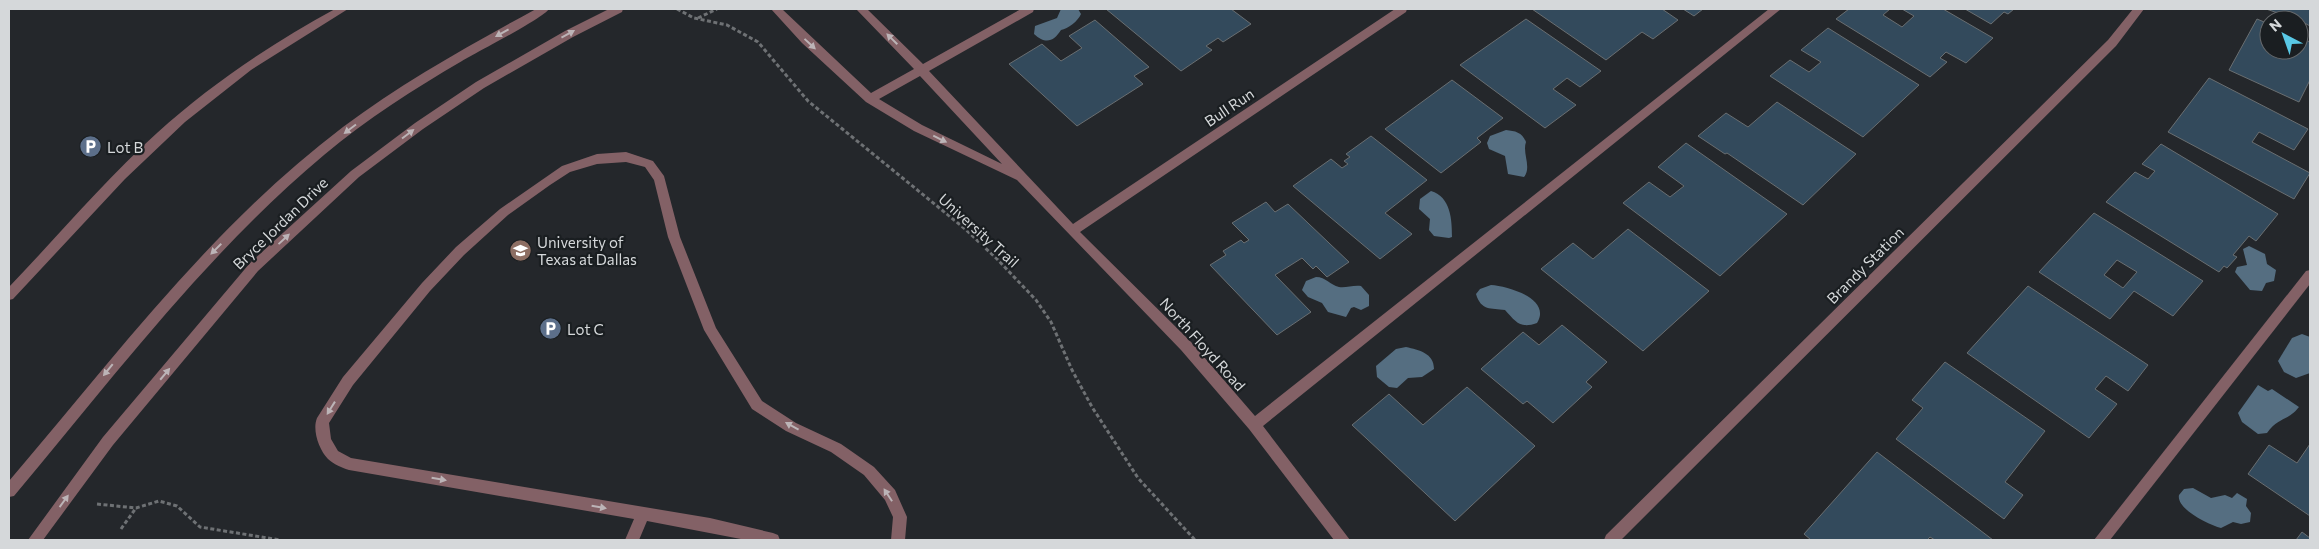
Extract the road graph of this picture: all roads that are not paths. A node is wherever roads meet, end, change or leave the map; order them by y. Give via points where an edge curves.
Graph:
1 (343, 9) edge
2 (544, 9) edge
3 (618, 9) edge
4 (776, 9) edge
5 (861, 9) edge
6 (1029, 9) edge
7 (1402, 9) edge
8 (1776, 9) edge
9 (2139, 9) edge
10 (922, 70) junction
11 (870, 99) junction
12 (1026, 181) junction
13 (1072, 231) junction
14 (2310, 275) edge
15 (9, 295) edge
16 (1254, 426) junction
17 (9, 491) edge
18 (643, 515) junction
19 (35, 540) edge
20 (632, 540) edge
21 (773, 540) edge
22 (898, 540) edge
23 (1343, 540) edge
24 (1611, 540) edge
25 (2101, 540) edge

1 - 15 street via 272,51 168,130 88,208
2 -> 17 street, Bryce Jordan Drive via 450,61 382,104 320,151 215,249 120,356
19 -> 3 street, Bryce Jordan Drive via 108,441 254,266 355,174 480,85
4 -> 11 street, North Floyd Road
10 -> 5 street, North Floyd Road
6 - 10 street
7 - 13 street, Bull Run
8 - 16 street
9 - 24 street, Brandy Station via 2112,43
10 - 11 street
10 - 12 street, North Floyd Road
11 -> 12 street, North Floyd Road via 918,128
12 - 13 street, North Floyd Road
13 - 16 street, North Floyd Road via 1186,346
14 - 25 street
16 - 23 street, North Floyd Road
18 - 20 street
18 - 21 street via 710,524
22 -> 18 street via 900,517 890,494 869,471 836,448 791,427 758,405 720,346 693,289 674,237 660,179 649,164 626,157 597,159 566,170 504,212 460,251 359,367 322,422 324,440 333,455 349,464

